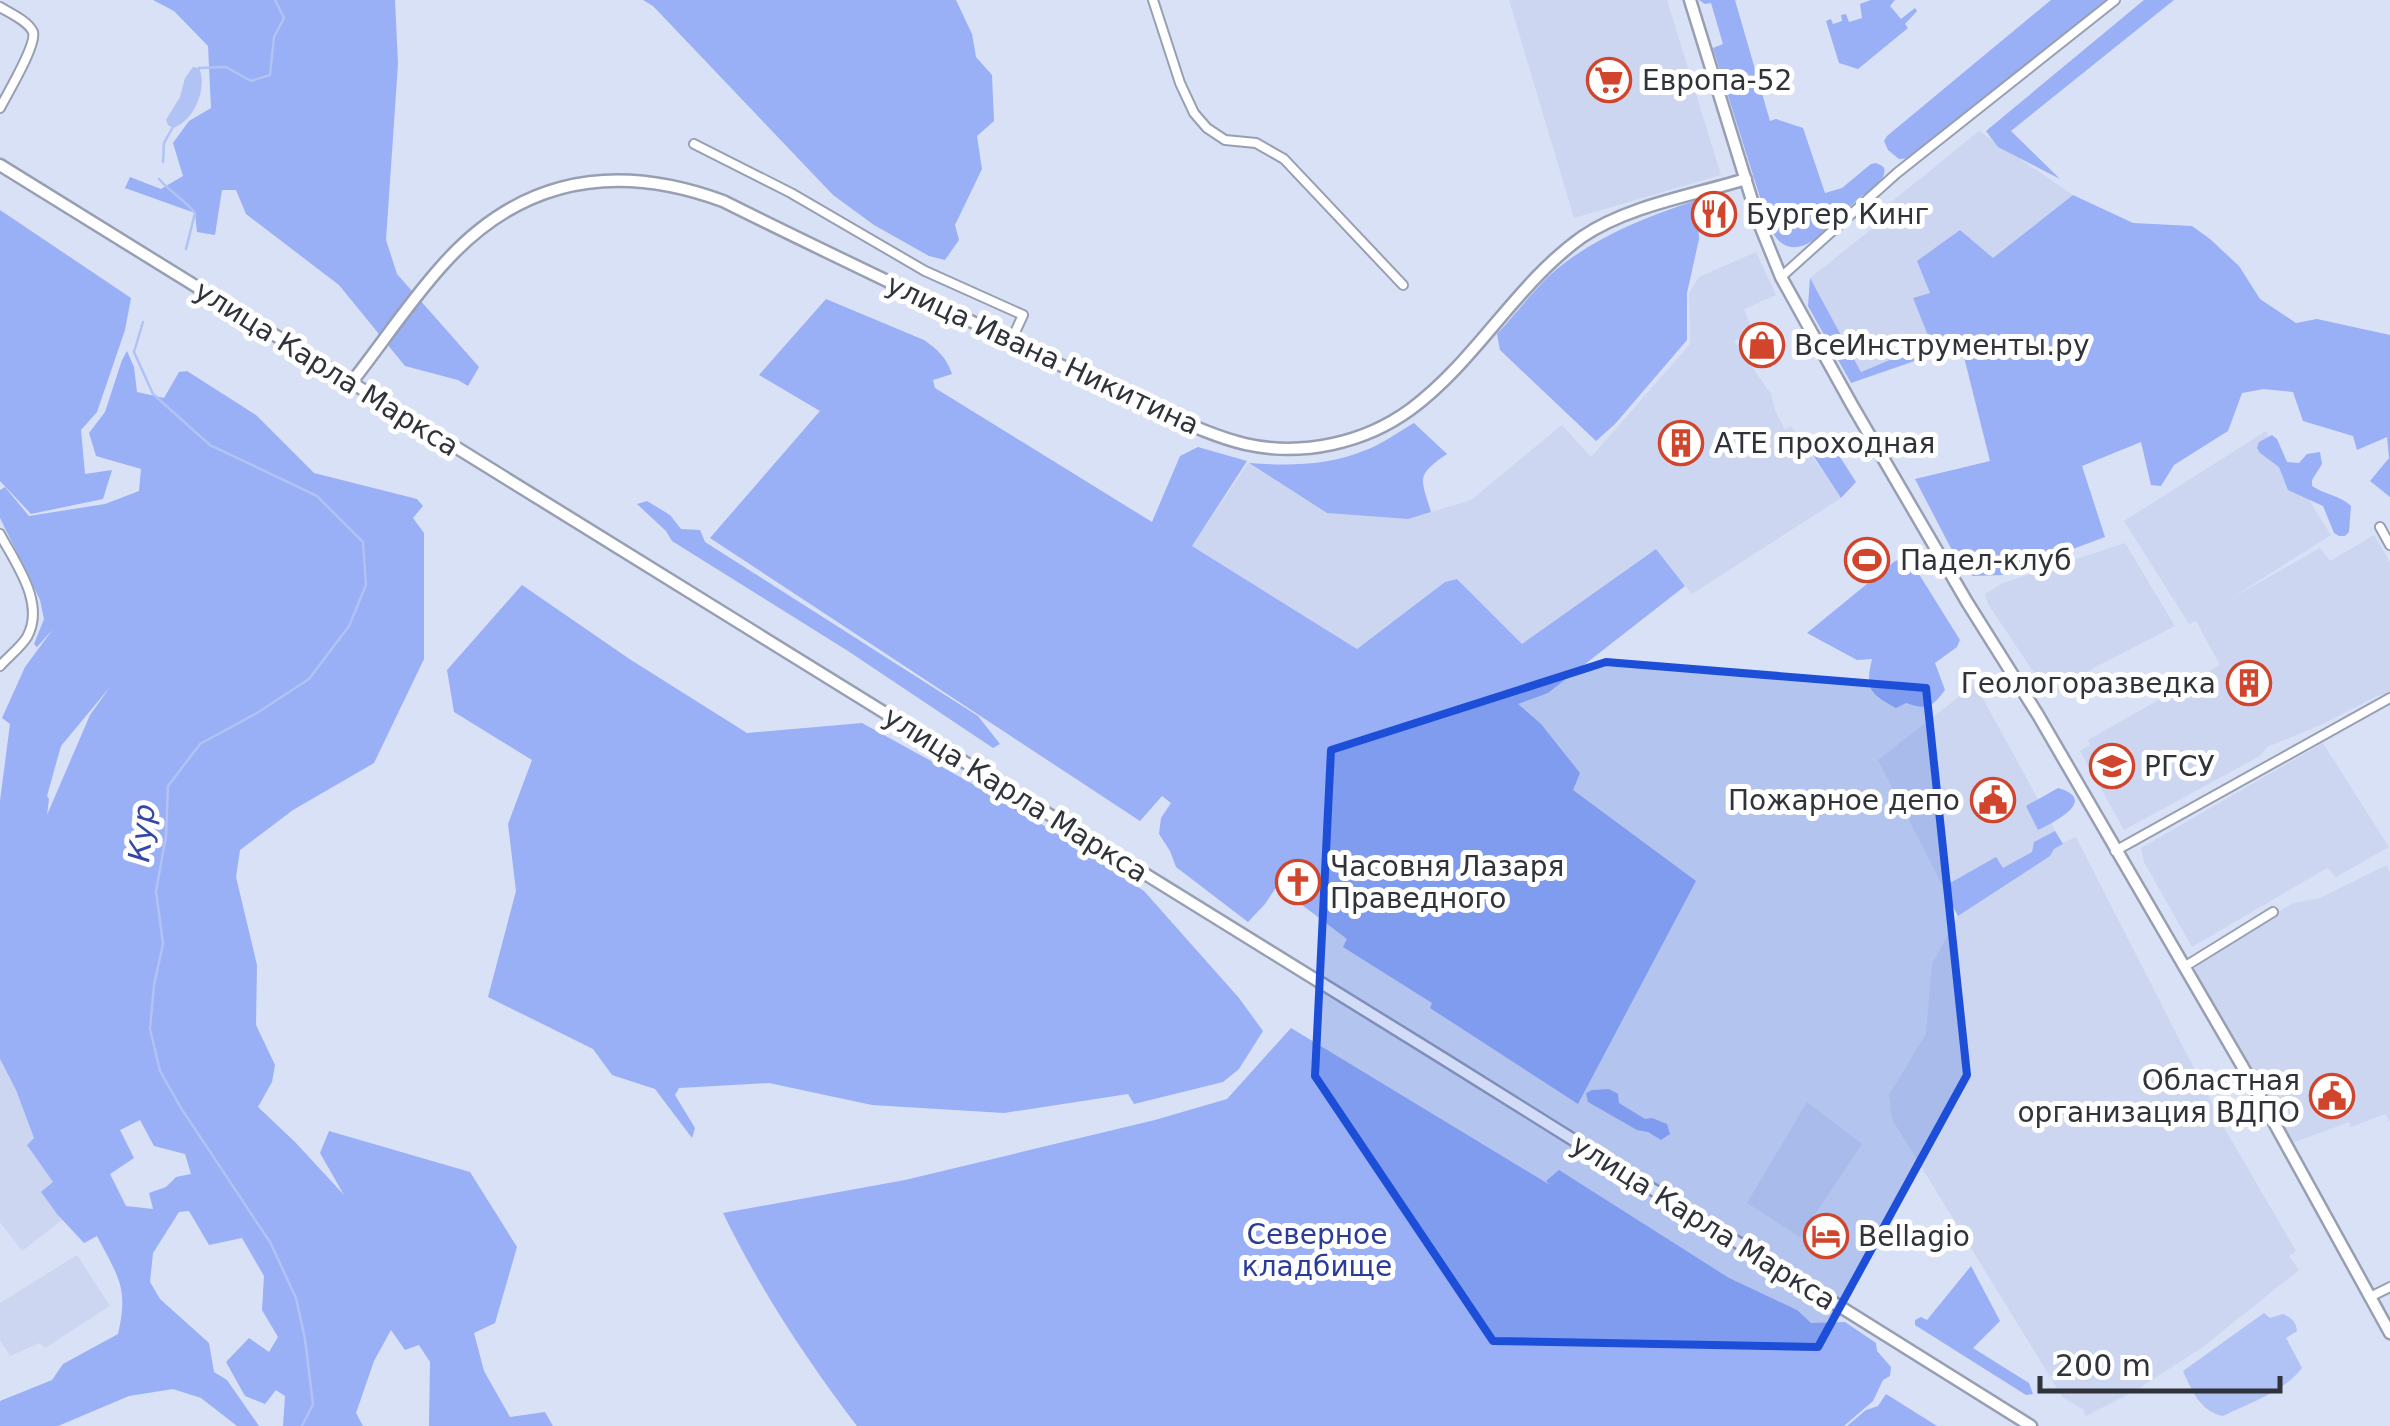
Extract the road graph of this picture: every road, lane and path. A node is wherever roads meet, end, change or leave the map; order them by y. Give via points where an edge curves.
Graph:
1 (1153, 0) edge
2 (1690, 0) edge
3 (2115, 0) edge
4 (0, 7) edge
5 (0, 108) edge
6 (694, 144) dead end
7 (0, 166) edge
8 (1746, 180) junction
9 (1781, 277) junction
10 (1404, 284) dead end
11 (1011, 341) junction
12 (352, 383) junction
13 (2380, 527) dead end
14 (0, 534) edge
15 (2390, 545) edge
16 (0, 666) edge
17 (2387, 700) edge
18 (2390, 714) edge
19 (2115, 851) junction
20 (2273, 912) dead end
21 (2184, 967) junction
22 (2390, 1287) edge
23 (2370, 1297) junction
24 (2390, 1333) edge
25 (2030, 1426) edge

1 - 10 street via 1180,83 1207,128 1284,160
2 - 8 main road
3 - 9 street via 1896,172
4 - 5 street via 33,32
6 - 11 street via 924,271 1023,315
7 - 12 main road, улица Карла Маркса
8 - 9 main road
8 - 11 main road, улица Ивана Никитина via 1636,212 1584,236 1534,280 1431,394 1386,425 1320,447 1246,444 1205,432
9 - 19 main road
11 - 12 main road, улица Ивана Никитина via 723,201 648,181 600,180 540,194 465,242
12 - 25 main road, улица Карла Маркса
13 - 15 street
14 - 16 street via 33,603 26,638
17 - 18 street
17 - 19 street
19 - 21 main road
20 - 21 street
21 - 23 main road
22 - 23 street
23 - 24 main road

